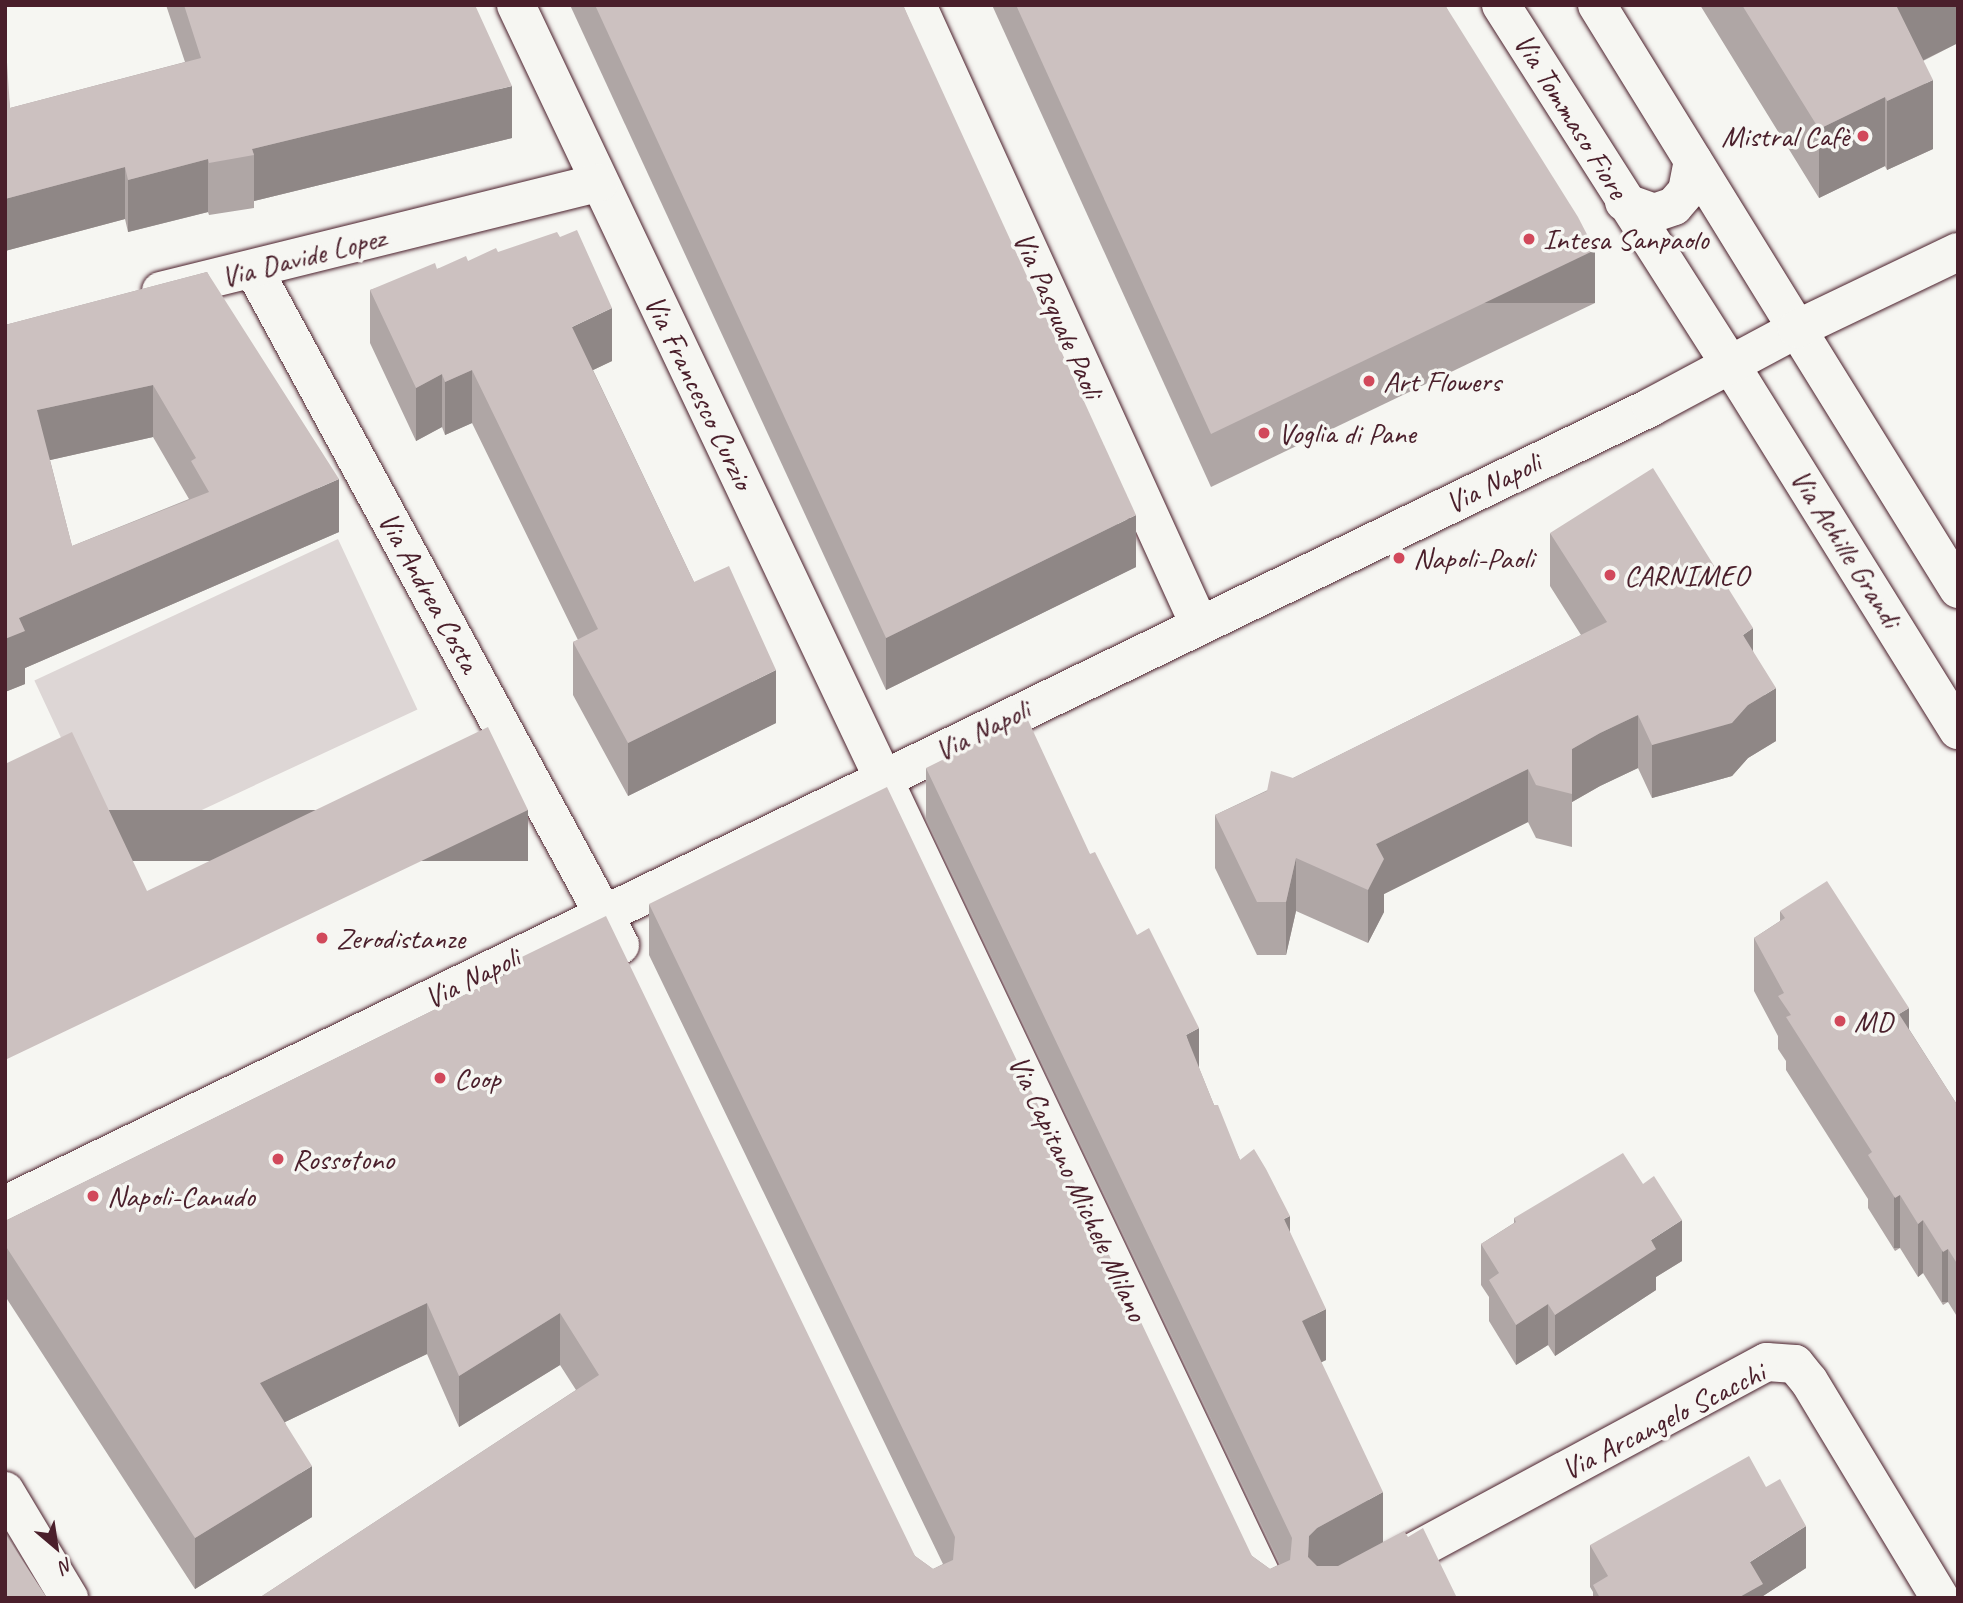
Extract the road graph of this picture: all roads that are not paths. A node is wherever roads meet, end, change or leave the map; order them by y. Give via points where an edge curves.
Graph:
1 (516, 5) edge
2 (917, 5) edge
3 (1502, 5) edge
4 (1597, 5) edge
5 (1693, 161) junction
6 (599, 183) junction
7 (1624, 201) junction
8 (1958, 253) edge
9 (254, 270) junction
10 (123, 300) edge
11 (1797, 329) junction
12 (1732, 367) junction
13 (1958, 589) edge
14 (1199, 624) junction
15 (1958, 730) edge
16 (883, 778) junction
17 (605, 914) junction
18 (635, 976) edge
19 (5, 1205) edge
20 (5, 1491) edge
21 (69, 1598) edge
22 (1272, 1598) edge
23 (1328, 1598) edge
24 (1940, 1598) edge

1 - 6 street, Via Francesco Curzio
2 - 14 street, Via Pasquale Paoli
3 - 7 street, Via Tommaso Fiore
4 - 5 street
5 - 7 street via 1688,191 1674,206 1654,213
5 - 11 street
6 - 9 street, Via Davide Lopez
6 - 16 street, Via Francesco Curzio
7 - 12 street, Via Tommaso Fiore
8 - 11 street, Via Napoli
9 - 10 street, Via Davide Lopez
9 - 17 street, Via Andrea Costa
11 - 12 street, Via Napoli
11 - 13 street
12 - 14 street, Via Napoli
12 - 15 street, Via Achille Grandi
14 - 16 street, Via Napoli
16 - 17 street, Via Napoli
16 - 22 street, Via Capitano Michele Milano
17 - 18 street, Via Andrea Costa
17 - 19 street, Via Napoli
20 - 21 street
23 - 24 street, Via Arcangelo Scacchi via 1767,1363 1795,1364 1810,1381

